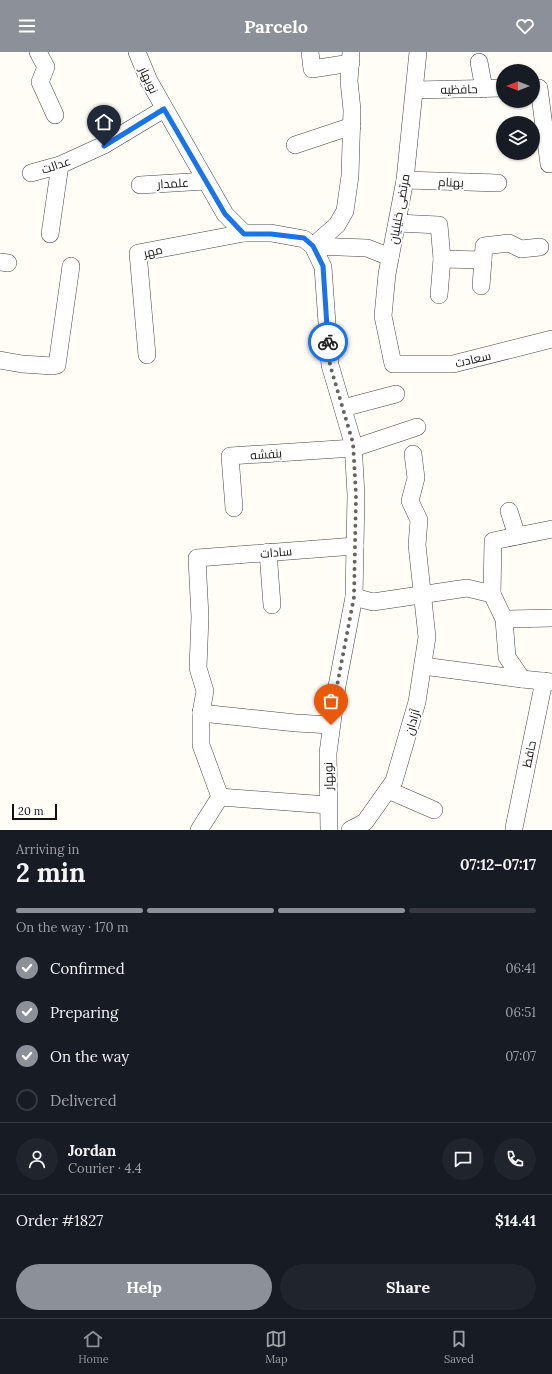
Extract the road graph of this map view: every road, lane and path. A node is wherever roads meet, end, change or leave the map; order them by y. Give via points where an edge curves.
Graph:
1 (38, 52) edge
2 (137, 52) edge
3 (310, 52) edge
4 (418, 52) edge
5 (351, 57) edge
6 (479, 62) dead end
7 (541, 87) edge
8 (496, 88) edge
9 (484, 89) junction
10 (414, 90) junction
11 (164, 109) junction
12 (56, 115) dead end
13 (352, 126) junction
14 (295, 145) dead end
15 (549, 164) dead end
16 (60, 165) junction
17 (31, 173) dead end
18 (405, 180) junction
19 (206, 181) junction
20 (498, 183) dead end
21 (140, 185) dead end
22 (397, 223) junction
23 (50, 234) dead end
24 (244, 234) junction
25 (313, 246) junction
26 (540, 247) dead end
27 (390, 257) junction
28 (442, 259) junction
29 (483, 260) junction
30 (71, 266) dead end
31 (481, 286) dead end
32 (439, 294) dead end
33 (552, 339) edge
34 (147, 355) dead end
35 (0, 360) edge
36 (393, 364) joint
37 (396, 394) dead end
38 (343, 408) junction
39 (418, 427) dead end
40 (354, 448) junction
41 (413, 454) dead end
42 (234, 508) dead end
43 (509, 511) dead end
44 (552, 529) edge
45 (516, 536) junction
46 (355, 546) junction
47 (268, 552) junction
48 (423, 594) junction
49 (492, 594) junction
50 (354, 597) junction
51 (272, 605) dead end
52 (552, 618) edge
53 (504, 620) junction
54 (423, 666) junction
55 (522, 679) junction
56 (548, 682) edge
57 (200, 713) junction
58 (331, 725) junction
59 (388, 790) junction
60 (220, 797) junction
61 (328, 804) junction
62 (434, 810) dead end
63 (514, 828) dead end
64 (199, 830) edge
65 (329, 830) edge
66 (350, 830) edge

1 - 12 street via 46,67 40,82
2 - 11 street, نوبهار via 148,81
3 - 5 street via 312,69
4 - 10 street, مرتضی خلیلیان
5 - 13 street via 349,81
6 - 9 street
7 - 15 street
8 - 9 street, حافظیه
9 - 10 street, حافظیه
10 - 18 street, مرتضی خلیلیان
11 - 16 street, عدالت via 104,146
11 - 19 street, نوبهار
13 - 14 street
13 - 25 street via 350,176 345,211 337,226
16 - 17 street, عدالت
16 - 23 street
18 - 20 street, بهنام
18 - 22 street, مرتضی خلیلیان
19 - 21 street, علمدار
19 - 24 street, نوبهار via 225,214
22 - 27 street, مرتضی خلیلیان
22 - 28 street via 439,226
24 - 25 street via 304,238
24 - 34 street, مهر via 138,254
25 - 27 street via 367,248
25 - 38 street, نوبهار via 323,266 330,365
26 - 29 street via 522,249 509,243 484,246
27 - 36 street, مرتضی خلیلیان via 383,316
28 - 29 street
28 - 32 street
29 - 31 street
30 - 35 street via 57,365 22,364
33 - 36 street, سعادت via 453,364
37 - 38 street
38 - 40 street, نوبهار
39 - 40 street
40 - 42 street, بنفشه via 230,456
40 - 46 street, نوبهار
41 - 48 street, آزادان via 416,478 410,501 419,520 418,545
43 - 45 street
44 - 45 street
45 - 49 street via 493,541
46 - 47 street, سادات
46 - 50 street, نوبهار
47 - 51 street
47 - 57 street, سادات via 197,558 200,617 198,668 204,691
48 - 49 street via 468,588
48 - 50 street via 373,602
48 - 54 street, آزادان via 427,637
49 - 53 street
50 - 58 street, نوبهار
52 - 53 street
53 - 55 street via 507,657
54 - 55 street
54 - 59 street, آزادان via 418,702 394,781
55 - 56 street
56 - 63 street, حافظ
57 - 58 street
57 - 60 street via 201,745
58 - 61 street, نوبهار
59 - 62 street
59 - 66 street, آزادان via 365,822
60 - 61 street
60 - 64 street
61 - 65 street, نوبهار

